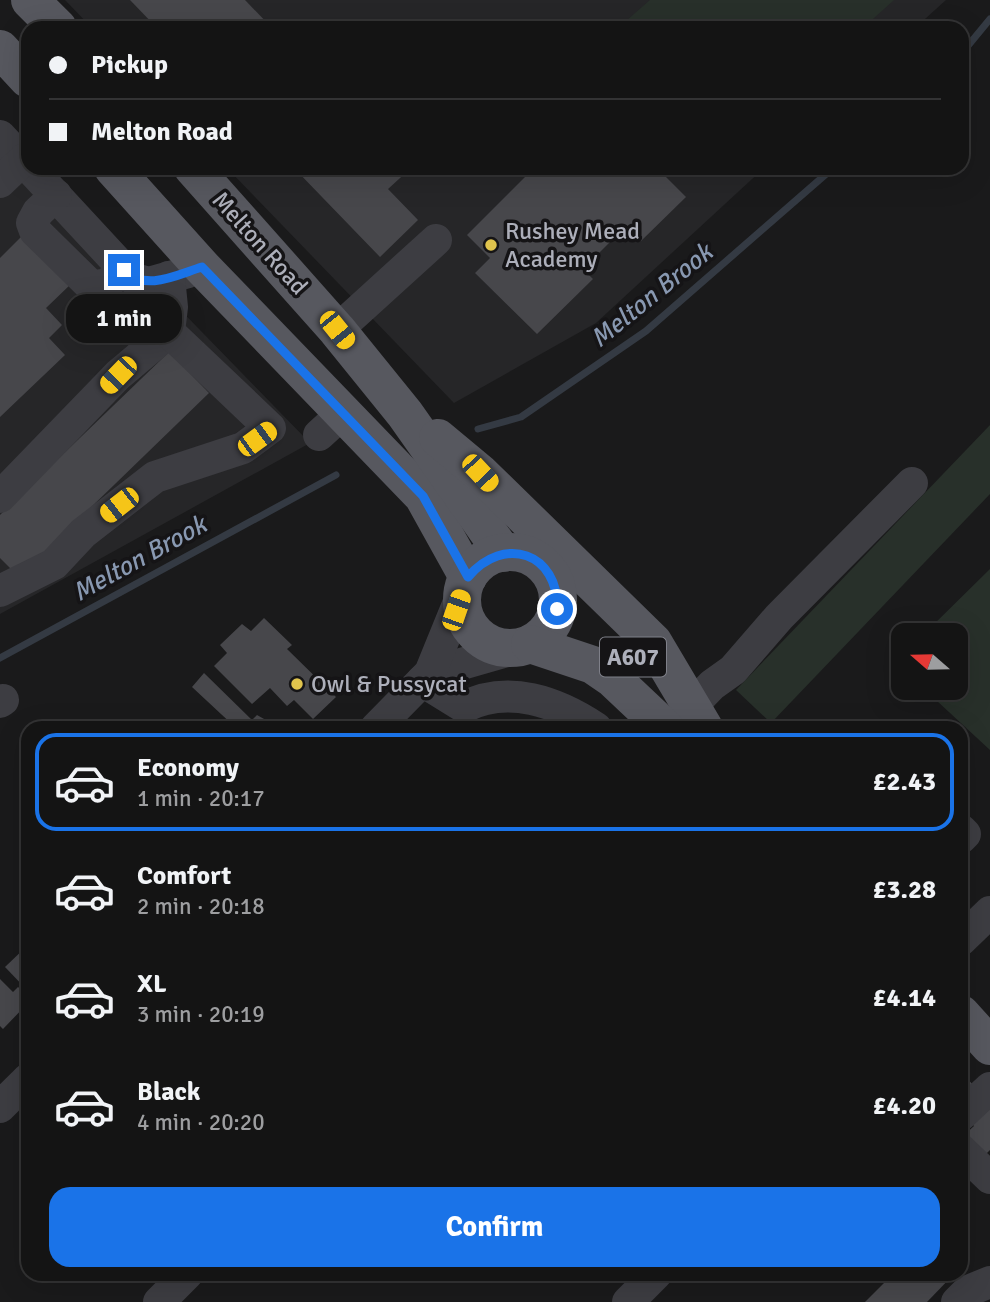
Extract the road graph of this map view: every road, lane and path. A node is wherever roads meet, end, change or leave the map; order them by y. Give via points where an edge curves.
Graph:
1 (30, 0) edge
2 (51, 21) edge
3 (0, 49) edge
4 (21, 72) edge
5 (0, 136) edge
6 (21, 159) edge
7 (21, 169) edge
8 (37, 175) edge
9 (118, 175) edge
10 (199, 175) edge
11 (0, 182) edge
12 (436, 240) dead end
13 (186, 272) junction
14 (337, 330) junction
15 (169, 332) junction
16 (405, 414) junction
17 (912, 482) dead end
18 (0, 497) edge
19 (503, 553) junction
20 (465, 584) junction
21 (0, 591) edge
22 (558, 594) junction
23 (524, 646) junction
24 (426, 677) junction
25 (690, 720) edge
26 (383, 721) edge
27 (584, 721) edge
28 (990, 912) edge
29 (968, 933) edge
30 (968, 1022) edge
31 (990, 1046) edge
32 (21, 1086) edge
33 (990, 1088) edge
34 (0, 1107) edge
35 (968, 1108) edge
36 (968, 1157) edge
37 (990, 1178) edge
38 (180, 1281) edge
39 (649, 1281) edge
40 (990, 1282) edge
41 (159, 1302) edge
42 (628, 1302) edge
43 (957, 1302) edge

1 - 2 main road
3 - 4 main road
5 - 6 street
7 - 11 street
8 - 13 street via 132,278 149,283
9 - 13 main road, A607
10 - 14 main road, Melton Road
12 - 14 street
13 - 15 street via 172,307
13 - 20 main road, A607 via 331,424 423,496
14 - 16 main road, Melton Road
15 - 18 street via 118,375
15 - 21 street via 271,428 243,449 155,477 83,533 54,564
16 - 19 main road, Melton Road
16 - 25 main road via 480,473 653,642
17 - 25 street via 779,617
19 - 20 main road via 486,559
19 - 22 main road, A607 via 533,558 544,567
20 - 23 main road, A607 via 463,609 479,637 490,644
20 - 24 street
22 - 23 main road via 551,625
22 - 25 main road, A607 via 592,617
23 - 24 street
23 - 25 main road, A607 via 593,665
24 - 26 street
24 - 27 street via 464,708 479,699 512,697 548,701
28 - 29 street
30 - 31 main road
32 - 34 street
33 - 35 street
36 - 37 street
38 - 41 street
39 - 42 street
40 - 43 street via 968,1291

